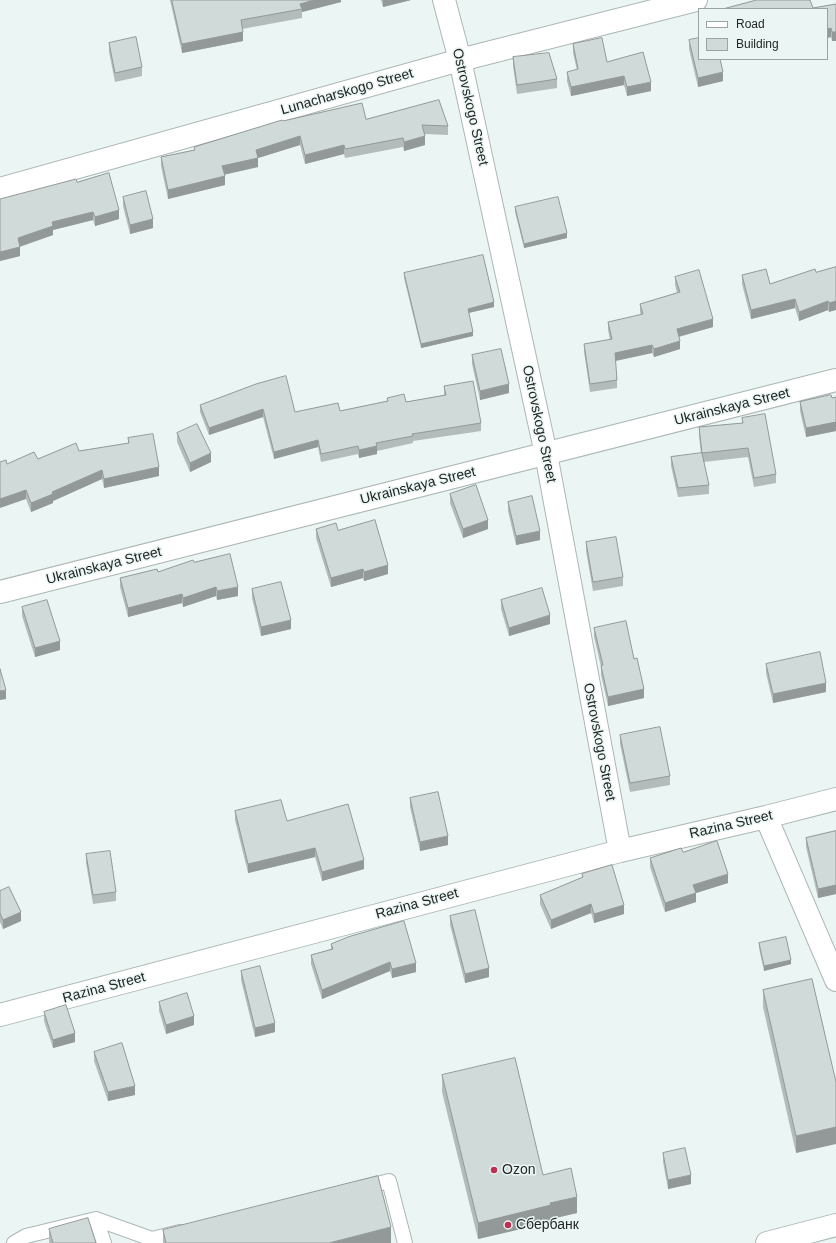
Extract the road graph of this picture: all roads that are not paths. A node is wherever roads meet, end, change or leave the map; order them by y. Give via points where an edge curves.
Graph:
1 (444, 0) edge
2 (696, 0) edge
3 (460, 60) junction
4 (0, 189) edge
5 (836, 380) edge
6 (546, 454) junction
7 (0, 592) edge
8 (836, 800) edge
9 (766, 817) junction
10 (620, 851) junction
11 (836, 980) edge
12 (0, 1015) edge
13 (351, 1191) edge
14 (96, 1219) junction
15 (836, 1225) edge
16 (190, 1230) edge
17 (14, 1243) edge
18 (104, 1243) edge
19 (405, 1243) edge
20 (767, 1243) edge

1 - 3 street, Ostrovskogo Street
2 - 3 street, Lunacharskogo Street
3 - 4 street, Lunacharskogo Street
3 - 6 street, Ostrovskogo Street
5 - 6 street, Ukrainskaya Street
6 - 7 street, Ukrainskaya Street
6 - 10 street, Ostrovskogo Street
8 - 9 street, Razina Street
9 - 10 street, Razina Street
9 - 11 street
10 - 12 street, Razina Street
13 - 19 lane via 389,1181
14 - 16 lane via 152,1239
14 - 17 lane via 26,1236
14 - 18 lane
15 - 20 street

